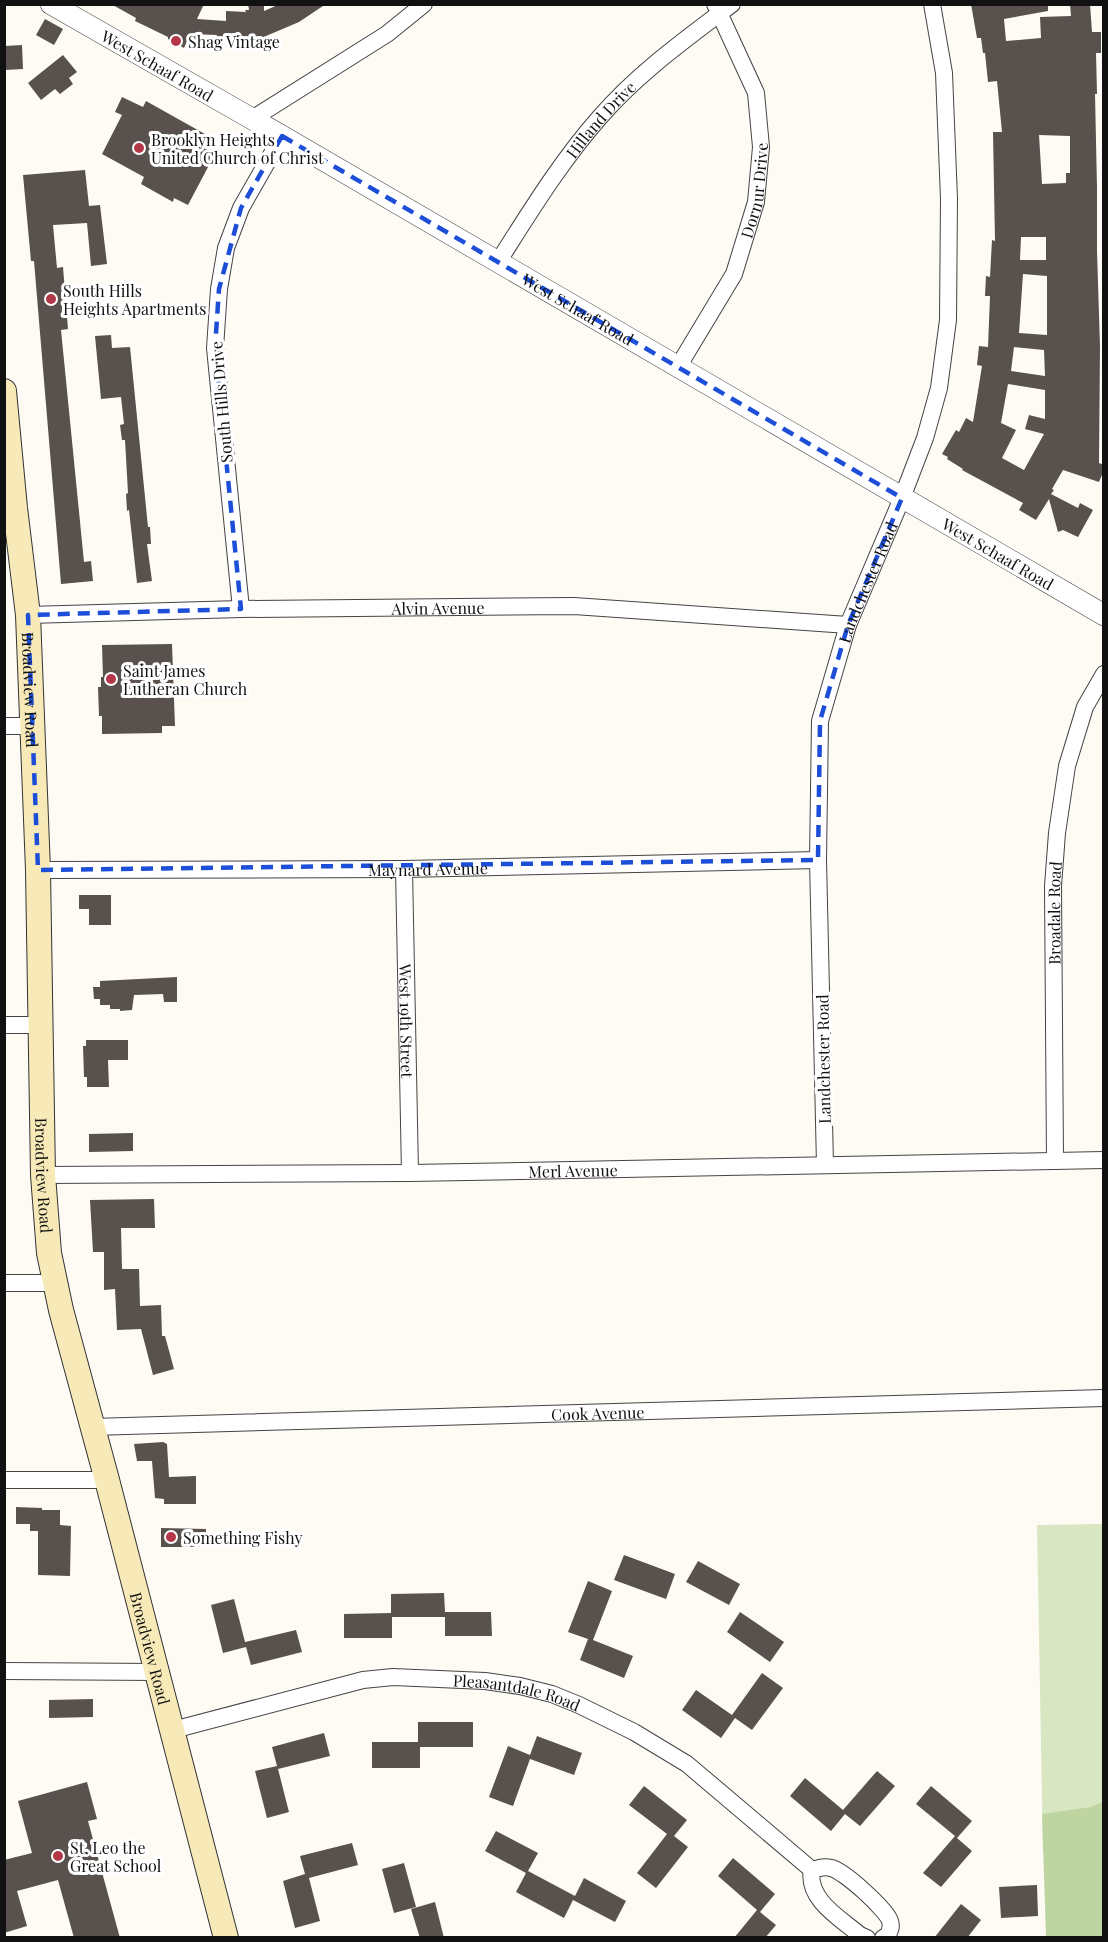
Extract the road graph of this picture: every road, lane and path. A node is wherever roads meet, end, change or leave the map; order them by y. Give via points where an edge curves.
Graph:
1 (51, 4) edge
2 (424, 4) edge
3 (932, 4) edge
4 (722, 8) edge
5 (252, 119) junction
6 (282, 136) junction
7 (498, 262) junction
8 (678, 367) junction
9 (4, 391) edge
10 (902, 498) junction
11 (10, 508) edge
12 (241, 609) junction
13 (27, 615) junction
14 (1104, 615) edge
15 (848, 625) junction
16 (1104, 674) edge
17 (4, 726) edge
18 (33, 726) junction
19 (818, 860) junction
20 (404, 869) junction
21 (38, 870) junction
22 (4, 1025) edge
23 (40, 1025) junction
24 (1055, 1161) junction
25 (1104, 1161) edge
26 (825, 1165) junction
27 (410, 1173) junction
28 (43, 1175) junction
29 (4, 1283) edge
30 (55, 1283) junction
31 (1104, 1398) edge
32 (92, 1427) junction
33 (107, 1479) junction
34 (4, 1480) edge
35 (4, 1671) edge
36 (158, 1672) junction
37 (173, 1730) junction
38 (812, 1870) junction
39 (226, 1938) edge
40 (867, 1938) edge
41 (883, 1938) edge

1 - 5 street, West Schaaf Road
2 - 5 street via 387,34
3 - 10 street, Landchester Road via 944,73 948,320 939,388
4 - 7 street, Hilland Drive via 655,63 601,115 561,165
4 - 8 street, Dornur Drive via 756,93 761,147 756,202 734,274
5 - 6 street, West Schaaf Road
6 - 7 street, West Schaaf Road
6 - 12 street, South Hills Drive via 241,208 226,248 219,289 214,348
7 - 8 street, West Schaaf Road
8 - 10 street, West Schaaf Road
9 - 11 main road, Broadview Road
10 - 14 street, West Schaaf Road
10 - 15 street, Landchester Road
11 - 13 main road, Broadview Road
12 - 13 street, Alvin Avenue
12 - 15 street, Alvin Avenue via 574,606
13 - 18 main road, Broadview Road
15 - 19 street, Landchester Road via 820,721
16 - 24 street, Broadale Road via 1085,707 1066,766 1057,833 1053,886
17 - 18 street
18 - 21 main road, Broadview Road
19 - 20 street, Maynard Avenue
19 - 26 street, Landchester Road
20 - 21 street, Maynard Avenue
20 - 27 street, West 19th Street
21 - 23 main road, Broadview Road
22 - 23 street
23 - 28 main road, Broadview Road
24 - 25 street, Merl Avenue
24 - 26 street, Merl Avenue
26 - 27 street, Merl Avenue
27 - 28 street, Merl Avenue
28 - 30 main road, Broadview Road
29 - 30 street
30 - 32 main road, Broadview Road
31 - 32 street, Cook Avenue
32 - 33 main road, Broadview Road
33 - 34 street
33 - 36 main road, Broadview Road
35 - 36 street
36 - 37 main road, Broadview Road
37 - 38 street, Pleasantdale Road via 363,1680 451,1678 520,1686 579,1705 687,1764
37 - 39 main road, Broadview Road
38 - 40 street via 810,1880 818,1898
38 - 41 street via 839,1870 885,1911 891,1926

